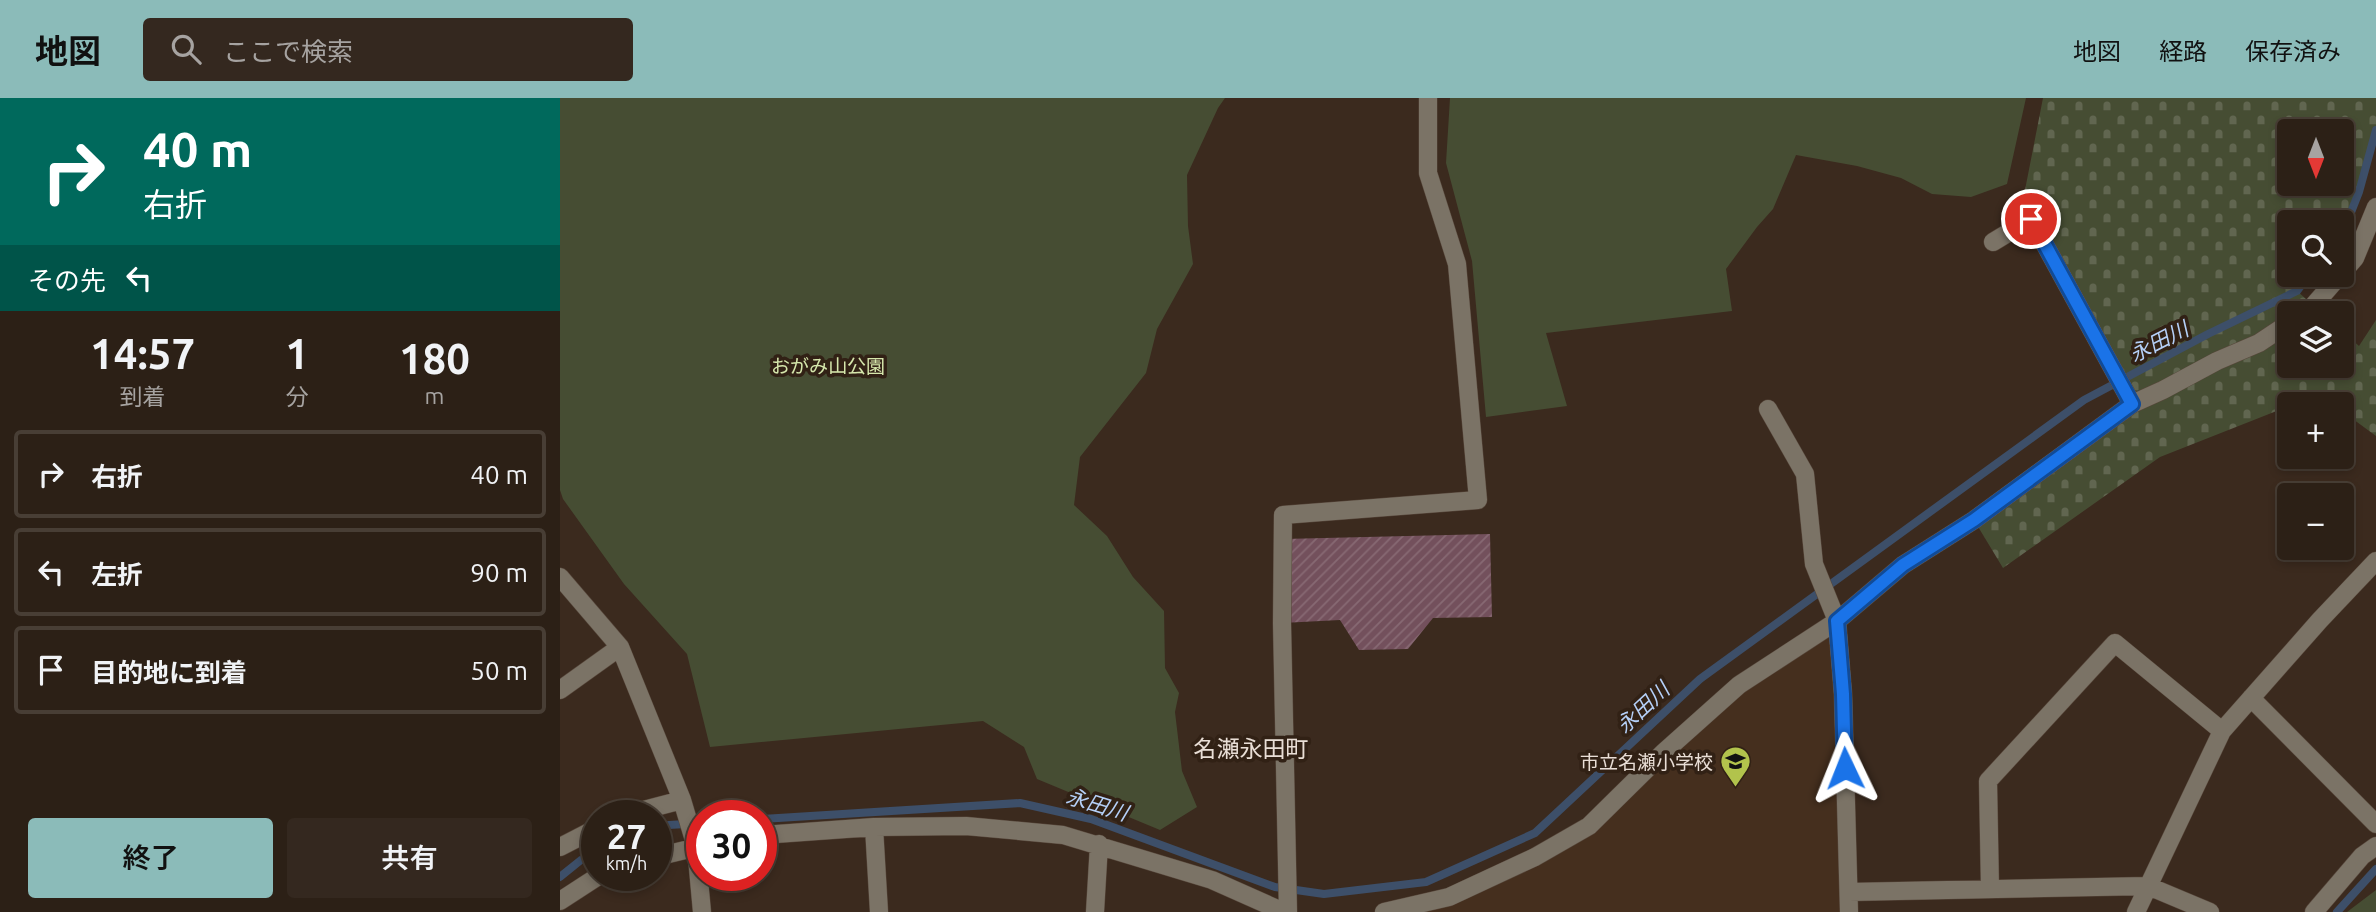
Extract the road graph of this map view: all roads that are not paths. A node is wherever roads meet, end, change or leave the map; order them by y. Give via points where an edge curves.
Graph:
1 (1428, 98) edge
2 (2376, 207) edge
3 (1993, 242) dead end
4 (2354, 259) edge
5 (2330, 287) edge
6 (2317, 301) edge
7 (2277, 331) edge
8 (2132, 404) junction
9 (1768, 409) dead end
10 (2372, 573) edge
11 (560, 577) edge
12 (1837, 621) junction
13 (620, 647) junction
14 (560, 690) edge
15 (2251, 698) junction
16 (2222, 731) junction
17 (682, 800) junction
18 (672, 803) edge
19 (686, 811) edge
20 (2376, 824) edge
21 (874, 827) junction
22 (777, 834) edge
23 (581, 836) edge
24 (1099, 844) junction
25 (2376, 846) edge
26 (560, 847) edge
27 (2148, 886) junction
28 (581, 887) edge
29 (1990, 889) junction
30 (701, 891) edge
31 (1849, 892) junction
32 (560, 901) edge
33 (702, 912) edge
34 (879, 912) edge
35 (1095, 912) edge
36 (1286, 912) edge
37 (1384, 912) edge
38 (1849, 912) edge
39 (2136, 912) edge
40 (2210, 912) edge
41 (2314, 912) edge

1 - 36 street via 1429,173 1457,264 1478,500 1283,515
2 - 4 street
3 - 8 street via 2031,219
5 - 6 street
7 - 8 street
8 - 12 street via 1974,520 1903,565
9 - 12 street via 1805,474 1814,564
10 - 15 street
11 - 13 street
12 - 31 street
12 - 37 street via 1740,685 1589,826 1535,858 1449,897
13 - 14 street
13 - 17 street
15 - 16 street
15 - 20 street
16 - 27 street
16 - 29 street via 2115,643 1988,781
17 - 18 street
17 - 19 street
21 - 22 street
21 - 24 street via 966,826 1063,835
21 - 34 street
23 - 26 street
24 - 35 street
24 - 36 street via 1212,880
25 - 41 street
27 - 29 street
27 - 39 street
27 - 40 street
28 - 32 street
29 - 31 street
30 - 33 street
31 - 38 street

